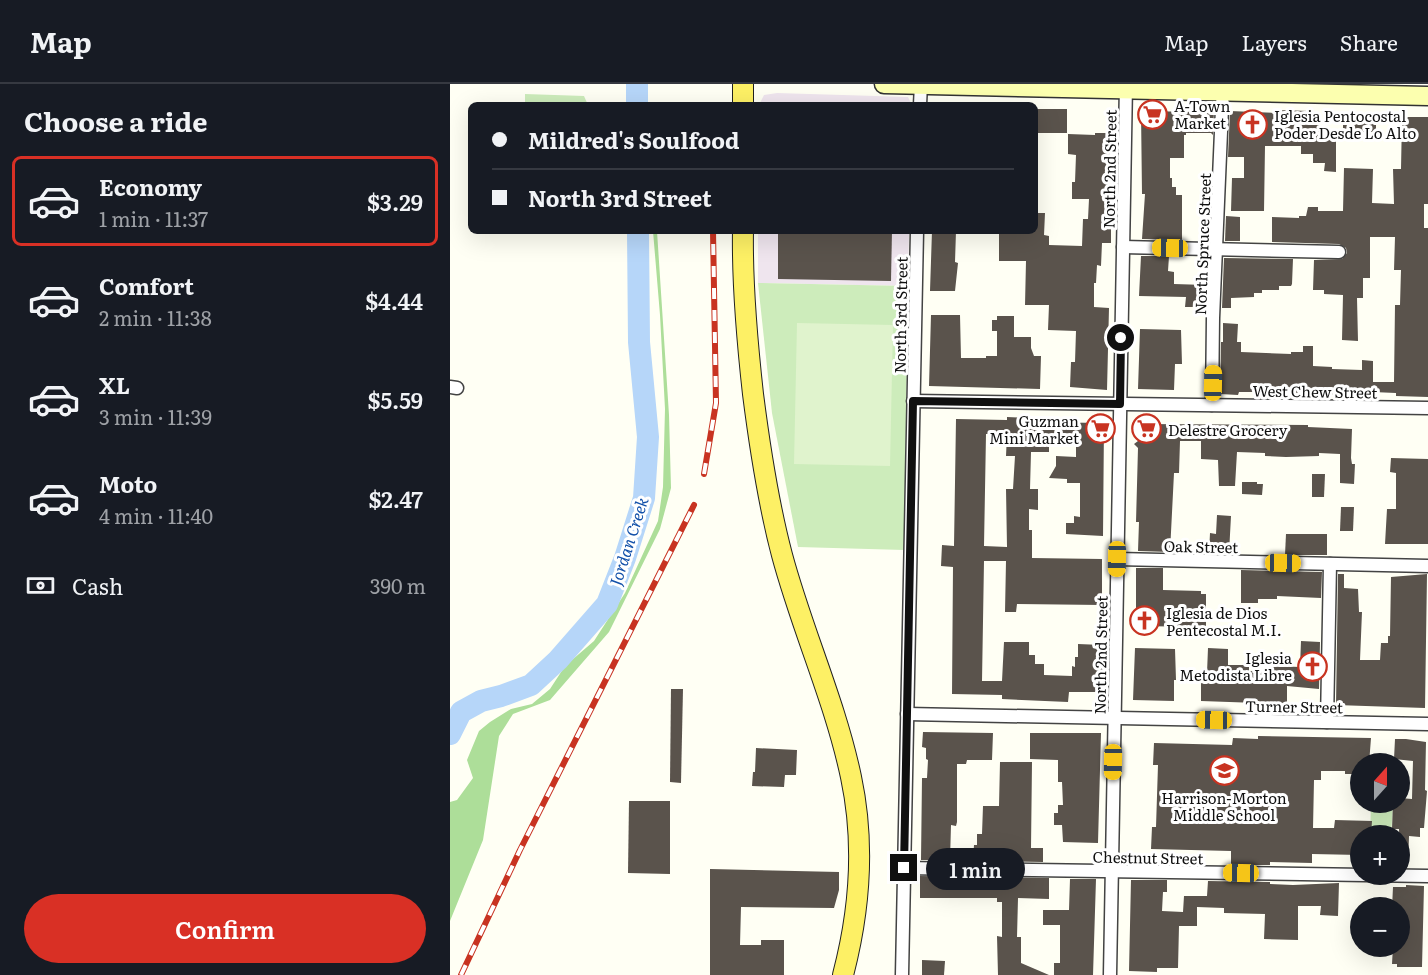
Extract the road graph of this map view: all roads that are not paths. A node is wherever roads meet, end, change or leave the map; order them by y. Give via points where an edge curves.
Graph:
1 (743, 84) edge
2 (884, 84) edge
3 (921, 84) edge
4 (1126, 86) edge
5 (1223, 87) edge
6 (1317, 88) edge
7 (1342, 89) edge
8 (1428, 96) edge
9 (743, 102) edge
10 (920, 102) edge
11 (743, 234) edge
12 (916, 234) edge
13 (1123, 247) junction
14 (1217, 249) junction
15 (1339, 252) dead end
16 (913, 401) junction
17 (1120, 404) junction
18 (1212, 405) junction
19 (1428, 408) edge
20 (1117, 559) junction
21 (1330, 564) junction
22 (1428, 566) edge
23 (907, 714) junction
24 (1114, 718) junction
25 (1327, 722) junction
26 (1428, 724) edge
27 (904, 868) junction
28 (1111, 872) junction
29 (1428, 876) edge
30 (843, 975) edge
31 (902, 975) edge
32 (1110, 975) edge

1 - 9 main road
2 - 3 street
3 - 4 street
3 - 10 street
4 - 5 street
4 - 13 street, North 2nd Street
5 - 6 street
5 - 14 street, North Spruce Street
6 - 7 street
7 - 8 street
11 - 30 main road via 742,276 760,454 782,555 841,737 857,817 858,892
12 - 16 street, North 3rd Street
13 - 14 street
13 - 17 street, North 2nd Street
14 - 15 street
14 - 18 street, North Spruce Street
16 - 17 street, West Chew Street
16 - 23 street, North 3rd Street
17 - 18 street, West Chew Street
17 - 20 street, North 2nd Street
18 - 19 street, West Chew Street
20 - 21 street, Oak Street
20 - 24 street, North 2nd Street
21 - 22 street, Oak Street
21 - 25 street
23 - 24 street, Turner Street
23 - 27 street, North 3rd Street
24 - 25 street, Turner Street
24 - 28 street, North 2nd Street
25 - 26 street, Turner Street
27 - 28 street, Chestnut Street
27 - 31 street, North 3rd Street
28 - 29 street, Chestnut Street
28 - 32 street, North 2nd Street

